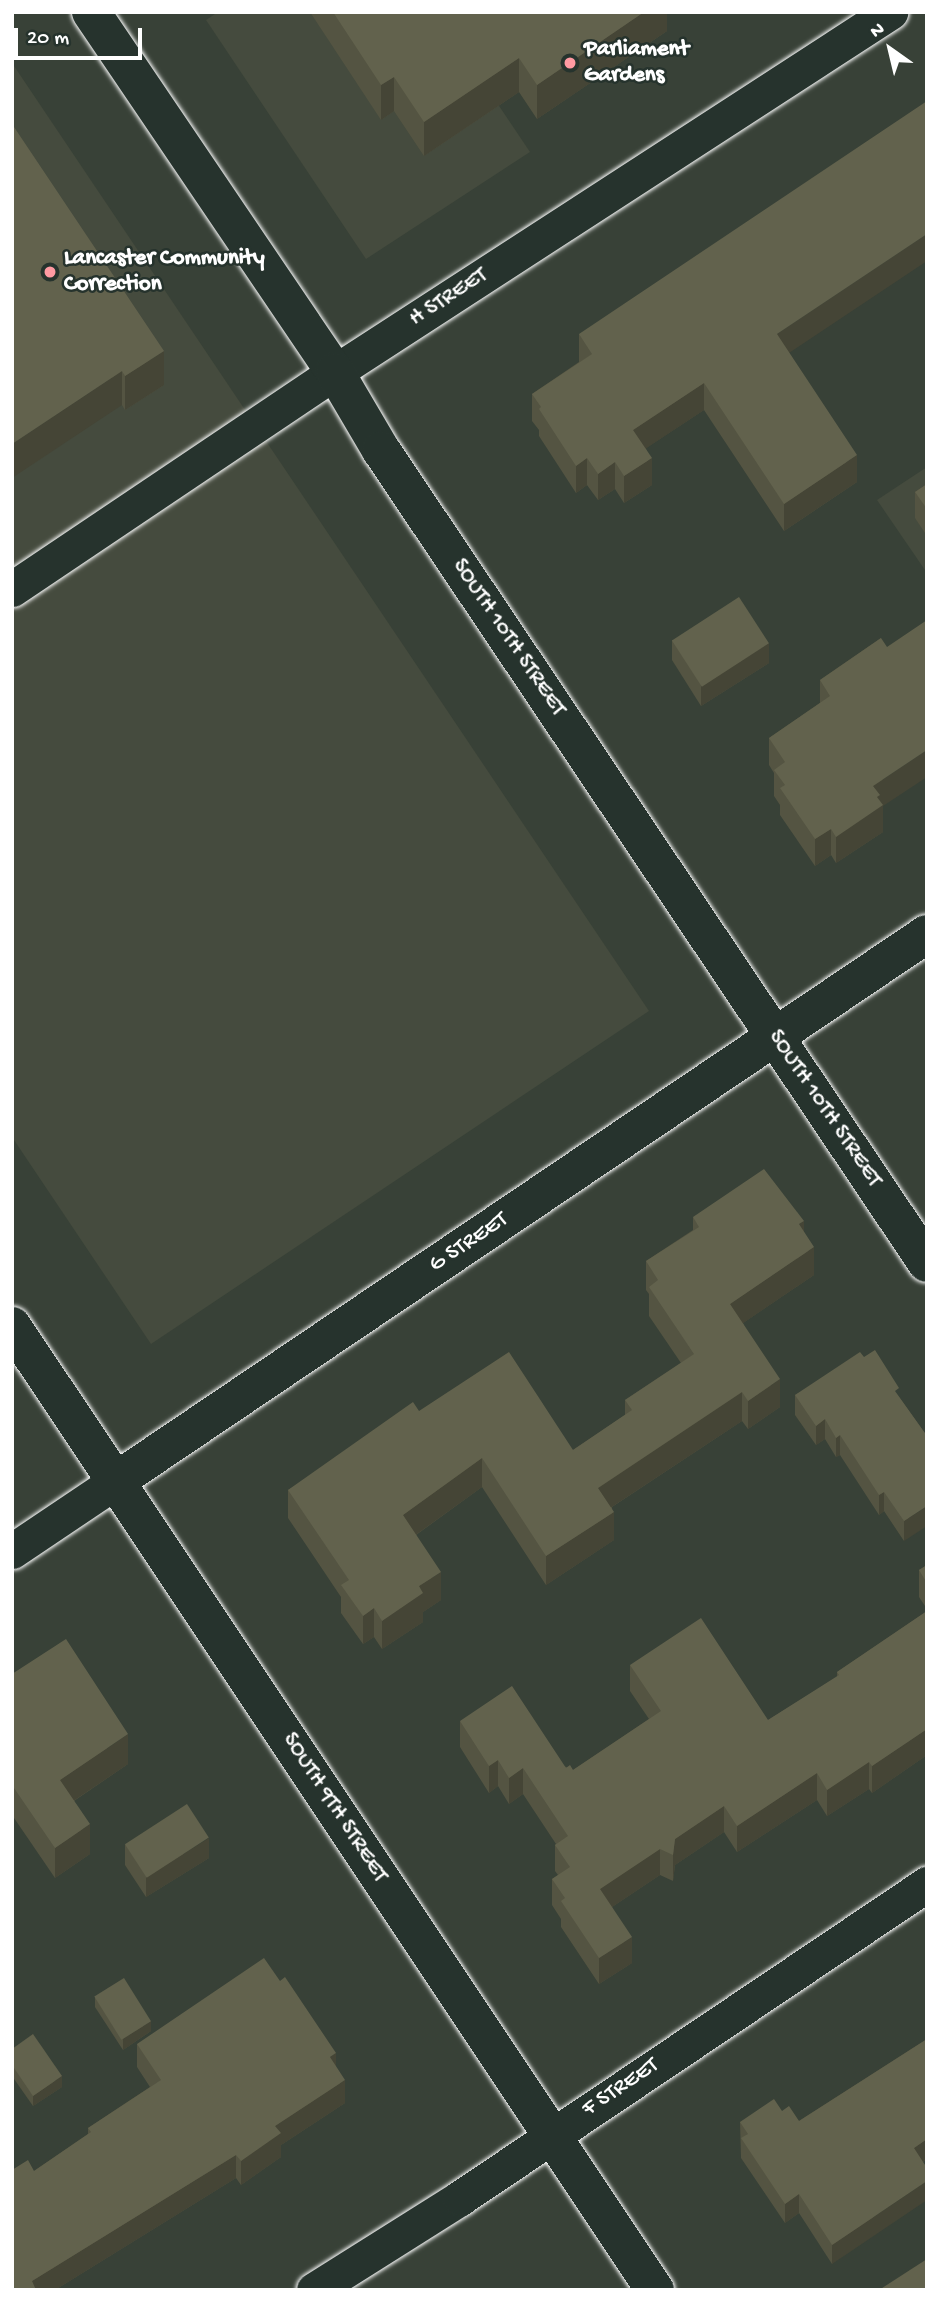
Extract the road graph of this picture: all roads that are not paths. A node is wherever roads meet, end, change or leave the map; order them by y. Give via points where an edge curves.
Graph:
1 (91, 12) edge
2 (890, 12) edge
3 (335, 372) junction
4 (12, 589) edge
5 (927, 934) edge
6 (776, 1037) junction
7 (927, 1263) edge
8 (12, 1326) edge
9 (116, 1481) junction
10 (12, 1551) edge
11 (927, 1884) edge
12 (552, 2136) junction
13 (314, 2290) edge
14 (655, 2290) edge

1 - 3 main road, SOUTH 10TH STREET
2 - 3 street, H STREET
3 - 4 street, H STREET
3 - 6 main road, SOUTH 10TH STREET via 381,450
5 - 6 main road, G STREET
6 - 7 main road, SOUTH 10TH STREET
6 - 9 main road, G STREET
8 - 9 main road, SOUTH 9TH STREET
9 - 10 street, G STREET
9 - 12 main road, SOUTH 9TH STREET
11 - 12 street, F STREET
12 - 13 street, F STREET
12 - 14 main road, SOUTH 9TH STREET

